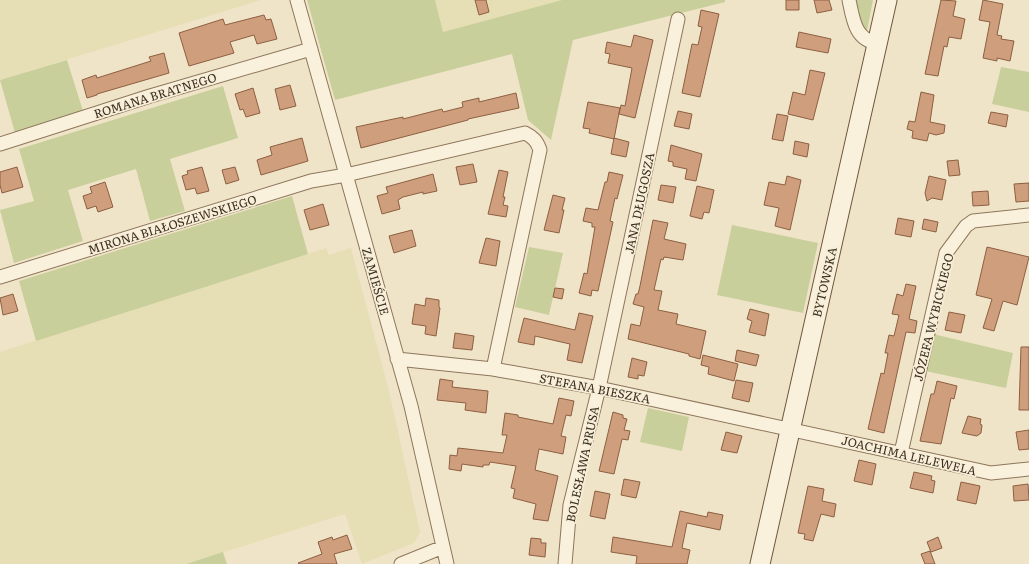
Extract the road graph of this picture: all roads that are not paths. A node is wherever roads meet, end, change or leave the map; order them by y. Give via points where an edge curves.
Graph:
1 (297, 0) edge
2 (849, 0) edge
3 (887, 0) edge
4 (678, 19) dead end
5 (878, 44) junction
6 (311, 50) junction
7 (0, 144) edge
8 (346, 175) junction
9 (1029, 215) edge
10 (0, 277) edge
11 (397, 359) junction
12 (493, 369) junction
13 (599, 388) junction
14 (790, 428) junction
15 (901, 453) junction
16 (1029, 469) edge
17 (443, 547) junction
18 (401, 564) edge
19 (447, 564) edge
20 (565, 564) edge
21 (760, 564) edge

1 - 6 street, ZAMIEŚCIE
2 - 5 street via 859,33 866,40
3 - 5 street, BYTOWSKA
4 - 13 street, JANA DŁUGOSZA
5 - 14 street, BYTOWSKA
6 - 7 street, ROMANA BRATNEGO via 150,96
6 - 8 street, ZAMIEŚCIE
8 - 10 street, MIRONA BIAŁOSZEWSKIEGO via 310,181
8 - 11 street, ZAMIEŚCIE
8 - 12 street, MIRONA BIAŁOSZEWSKIEGO via 517,134 525,133 532,136 540,150
9 - 15 street, JÓZEFA WYBICKIEGO via 973,221 966,226 946,253
11 - 12 street, STEFANA BIESZKA
11 - 17 street, ZAMIEŚCIE via 411,406
12 - 13 street, STEFANA BIESZKA
13 - 14 street, STEFANA BIESZKA
13 - 20 street, BOLESŁAWA PRUSA via 570,506
14 - 15 street, JOACHIMA LELEWELA
14 - 21 street, BYTOWSKA
15 - 16 street, JOACHIMA LELEWELA via 990,473
17 - 18 street
17 - 19 street, ZAMIEŚCIE

